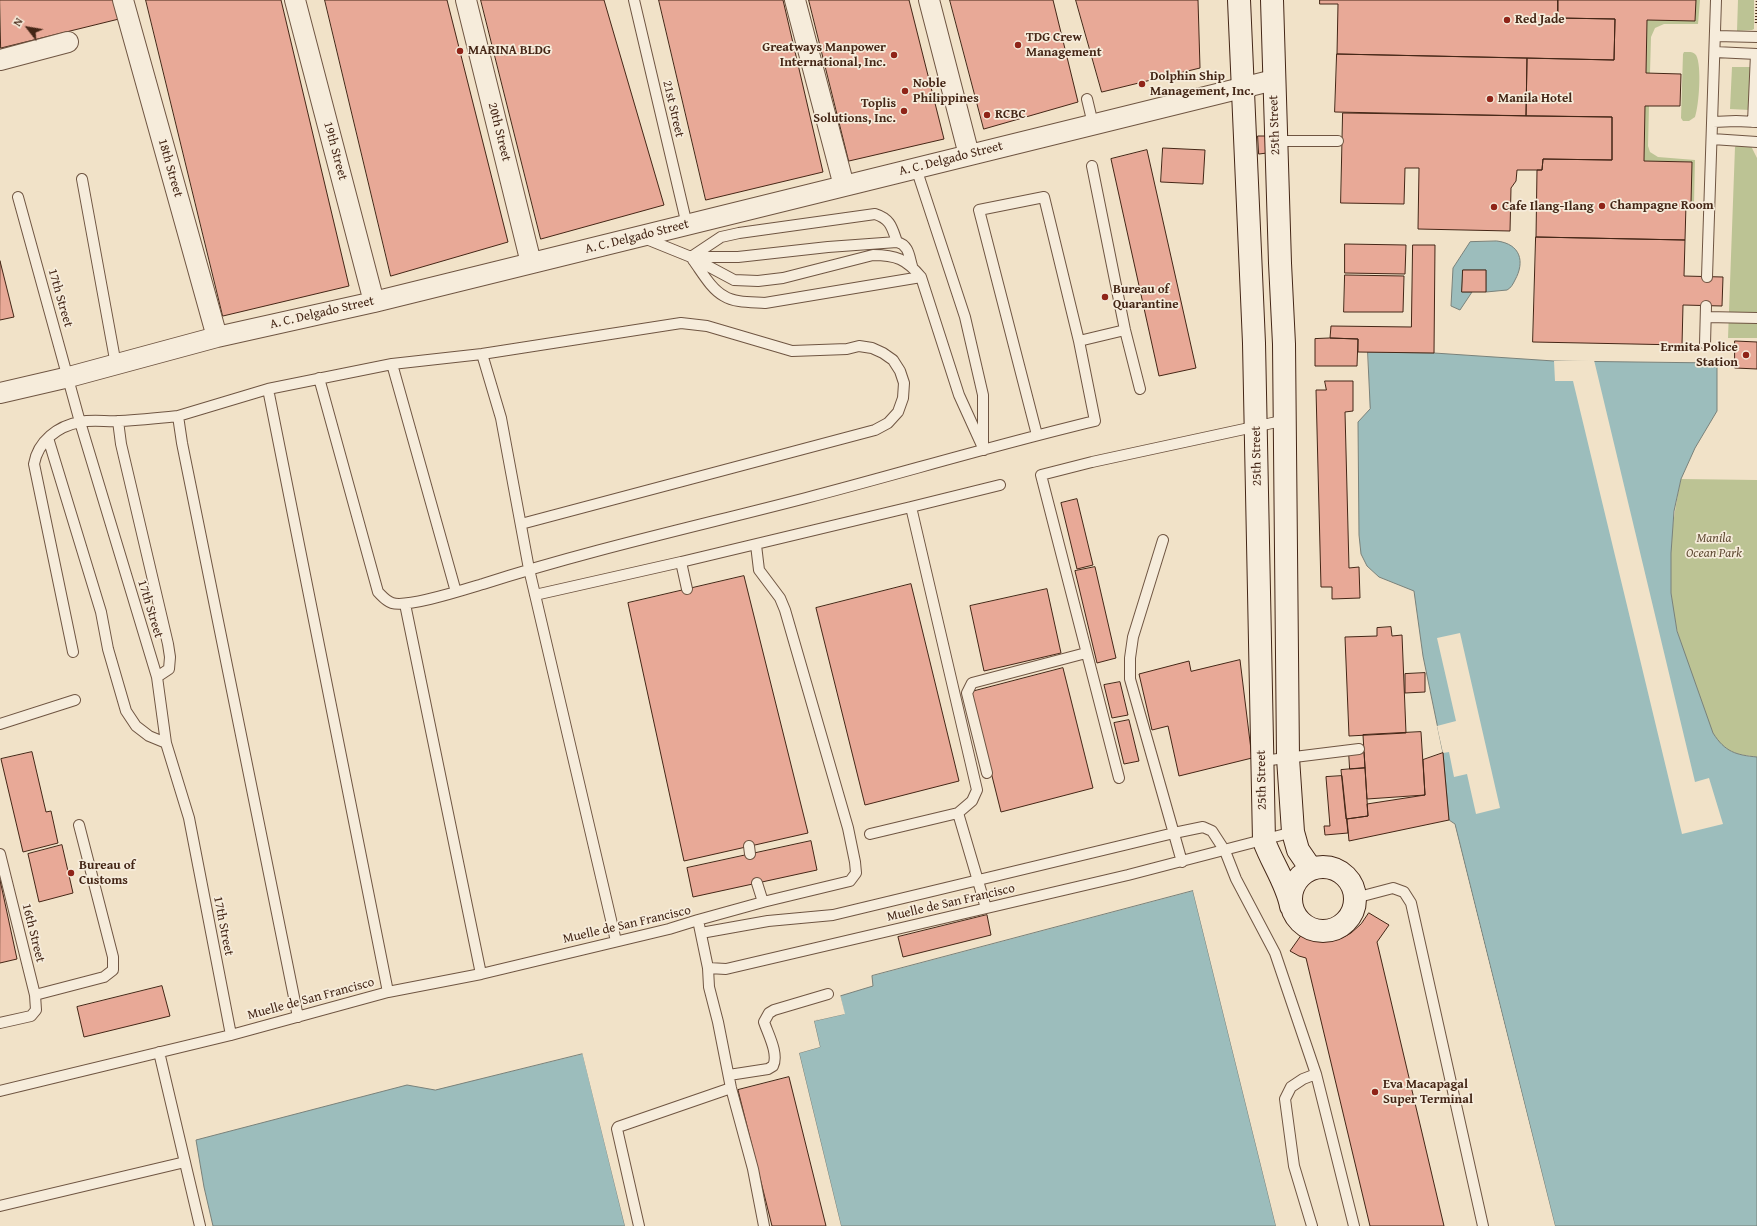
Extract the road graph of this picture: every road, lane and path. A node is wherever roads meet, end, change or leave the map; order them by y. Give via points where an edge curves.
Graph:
1 (123, 0) edge
2 (295, 0) edge
3 (466, 0) edge
4 (634, 0) edge
5 (795, 0) edge
6 (929, 0) edge
7 (1238, 0) edge
8 (1272, 0) edge
9 (1716, 0) edge
10 (1716, 36) junction
11 (1757, 37) edge
12 (68, 42) dead end
13 (1715, 52) junction
14 (1756, 54) edge
15 (0, 60) edge
16 (1274, 80) junction
17 (1242, 88) junction
18 (1087, 99) dead end
19 (1713, 122) junction
20 (1755, 122) edge
21 (1093, 124) junction
22 (1712, 138) junction
23 (1276, 141) junction
24 (1338, 141) dead end
25 (1757, 142) edge
26 (969, 155) junction
27 (1092, 166) dead end
28 (916, 168) junction
29 (82, 179) dead end
30 (844, 186) junction
31 (18, 197) dead end
32 (687, 225) junction
33 (640, 236) junction
34 (898, 242) junction
35 (691, 257) junction
36 (531, 263) junction
37 (912, 266) junction
38 (921, 277) junction
39 (1707, 277) dead end
40 (374, 302) junction
41 (1706, 306) dead end
42 (1282, 309) junction
43 (1253, 311) junction
44 (1706, 317) junction
45 (1757, 318) edge
46 (1125, 330) junction
47 (217, 337) junction
48 (1079, 341) junction
49 (1705, 344) dead end
50 (482, 354) junction
51 (116, 364) junction
52 (392, 364) junction
53 (69, 377) junction
54 (319, 378) junction
55 (268, 389) junction
56 (1140, 389) dead end
57 (0, 393) edge
58 (178, 416) junction
59 (1286, 420) junction
60 (118, 421) junction
61 (80, 422) junction
62 (1256, 425) junction
63 (1037, 435) junction
64 (48, 438) junction
65 (984, 450) junction
66 (1000, 485) dead end
67 (911, 507) junction
68 (521, 524) junction
69 (1163, 540) dead end
70 (756, 545) junction
71 (681, 562) junction
72 (529, 569) junction
73 (687, 589) dead end
74 (456, 592) junction
75 (535, 596) junction
76 (405, 604) junction
77 (73, 652) dead end
78 (1086, 653) junction
79 (157, 677) junction
80 (75, 700) dead end
81 (0, 724) edge
82 (166, 743) junction
83 (1359, 749) dead end
84 (1288, 758) junction
85 (1262, 761) junction
86 (987, 773) dead end
87 (1119, 778) dead end
88 (958, 813) junction
89 (79, 825) dead end
90 (1293, 832) junction
91 (1174, 833) junction
92 (870, 834) dead end
93 (1264, 841) junction
94 (1225, 851) junction
95 (0, 854) edge
96 (1182, 862) junction
97 (1311, 869) junction
98 (977, 880) junction
99 (757, 883) dead end
100 (1355, 898) junction
101 (763, 902) junction
102 (1291, 906) junction
103 (986, 908) junction
104 (698, 920) junction
105 (701, 933) junction
106 (616, 940) junction
107 (708, 968) junction
108 (481, 974) junction
109 (388, 992) junction
110 (828, 994) dead end
111 (35, 995) junction
112 (298, 1017) junction
113 (0, 1023) edge
114 (231, 1035) junction
115 (159, 1052) junction
116 (1316, 1074) junction
117 (729, 1075) junction
118 (731, 1088) junction
119 (0, 1091) edge
120 (185, 1162) junction
121 (0, 1206) edge
122 (200, 1226) edge
123 (639, 1226) edge
124 (764, 1226) edge
125 (1312, 1226) edge
126 (1354, 1226) edge
127 (1483, 1226) edge

1 - 47 street, 18th Street
2 - 40 street, 19th Street
3 - 36 street, 20th Street
4 - 32 lane, 21st Street
5 - 30 street
6 - 26 street
7 - 17 street, 25th Street
8 - 16 street, 25th Street
9 - 10 lane
10 - 11 lane
10 - 13 lane
12 - 15 street
13 - 14 lane
13 - 19 lane
14 - 20 lane
16 - 17 street, A. C. Delgado Street
16 - 23 street, 25th Street
17 - 21 street, A. C. Delgado Street
17 - 43 street, 25th Street
18 - 21 lane
19 - 20 lane
19 - 22 lane
21 - 26 street, A. C. Delgado Street
22 - 25 lane
22 - 39 lane
23 - 24 lane
23 - 42 street, 25th Street
26 - 28 street, A. C. Delgado Street
27 - 46 lane
28 - 30 street, A. C. Delgado Street
28 - 65 lane via 965,317 983,395
29 - 51 lane
30 - 32 street, A. C. Delgado Street
31 - 53 lane, 17th Street
32 - 33 street, A. C. Delgado Street
33 - 35 lane
33 - 36 street, A. C. Delgado Street
34 - 35 lane via 738,257
34 - 35 lane via 890,222 875,214 721,237
34 - 37 lane via 907,247
35 - 37 lane via 734,280 758,281 783,278 873,255 901,258
35 - 38 lane via 718,292 726,297 746,302 764,303
36 - 40 street, A. C. Delgado Street
37 - 38 lane
38 - 65 lane via 959,395
40 - 47 street, A. C. Delgado Street
41 - 44 lane
42 - 43 street
42 - 59 street, 25th Street
43 - 62 street, 25th Street
44 - 45 lane
44 - 49 lane
46 - 48 lane
46 - 56 lane
47 - 51 street, A. C. Delgado Street
48 - 63 lane via 1095,421
48 - 63 lane via 1044,197 979,210
50 - 52 lane
50 - 68 lane via 501,418
50 - 68 lane via 681,323 713,328 792,351 847,349 859,346 872,348 893,360 904,383 903,398 898,412 888,423 876,430
51 - 53 street, A. C. Delgado Street
52 - 54 lane
52 - 74 lane
53 - 57 street, A. C. Delgado Street
53 - 61 lane, 17th Street
54 - 55 lane
54 - 76 lane via 378,592 386,601
55 - 58 lane
55 - 109 lane
58 - 60 lane
58 - 112 lane
59 - 62 lane
59 - 84 street, 25th Street
60 - 61 lane
60 - 79 lane via 121,444 170,657 169,668
61 - 64 lane via 58,430
61 - 79 lane, 17th Street
62 - 78 lane via 1041,475
62 - 85 street, 25th Street
63 - 65 lane
64 - 77 lane via 36,453 34,464
64 - 82 lane via 101,612 108,649 126,711 136,726 149,736
65 - 72 lane
66 - 67 lane
67 - 70 lane
67 - 88 lane via 977,790 972,801
68 - 72 lane
69 - 91 lane via 1133,637 1130,679
70 - 71 lane
70 - 101 lane via 759,570 780,598 785,610 848,828 856,873 850,881
71 - 73 lane
71 - 75 lane
72 - 74 lane
72 - 75 lane
74 - 76 lane
75 - 106 lane
76 - 108 lane
78 - 86 lane via 972,682 967,693
78 - 87 lane
79 - 82 lane, 17th Street
80 - 81 lane
82 - 114 lane, 17th Street via 189,818
83 - 84 lane
84 - 85 lane
84 - 90 street, 25th Street
85 - 93 street, 25th Street
88 - 92 lane
88 - 98 lane
89 - 111 lane via 113,957 113,970 104,978
90 - 93 lane, Muelle de San Francisco
90 - 97 street, 25th Street via 1298,850
91 - 94 lane via 1208,828
91 - 96 lane
91 - 98 lane
93 - 94 lane, Muelle de San Francisco
93 - 102 street, 25th Street via 1275,869 1289,893
94 - 96 lane, Muelle de San Francisco
94 - 116 lane via 1236,879 1275,953
95 - 111 lane, 16th Street
96 - 103 lane, Muelle de San Francisco
97 - 100 street via 1326,867 1340,872 1351,883
97 - 102 street via 1297,880 1290,897
98 - 103 lane
98 - 105 lane via 833,915 768,921
99 - 101 lane
100 - 102 street, 25th Street via 1349,918 1327,932 1306,928 1298,921
100 - 127 lane via 1393,888 1404,892 1412,903
101 - 104 lane
103 - 107 lane, Muelle de San Francisco via 726,969
104 - 105 lane, Muelle de San Francisco
104 - 106 lane, Muelle de San Francisco
105 - 107 lane, Muelle de San Francisco
106 - 108 lane, Muelle de San Francisco
107 - 117 lane via 709,988
108 - 109 lane, Muelle de San Francisco
109 - 112 lane, Muelle de San Francisco
110 - 117 lane via 769,1013 764,1022 774,1054 773,1066
111 - 113 lane, 16th Street via 36,1010 31,1016
112 - 114 lane, Muelle de San Francisco
114 - 115 lane, Muelle de San Francisco
115 - 119 lane, Muelle de San Francisco
115 - 120 lane
116 - 125 lane via 1291,1088 1285,1099 1294,1166
116 - 126 lane
117 - 118 lane
118 - 123 lane via 618,1126
118 - 124 lane via 753,1169
120 - 121 lane
120 - 122 lane

